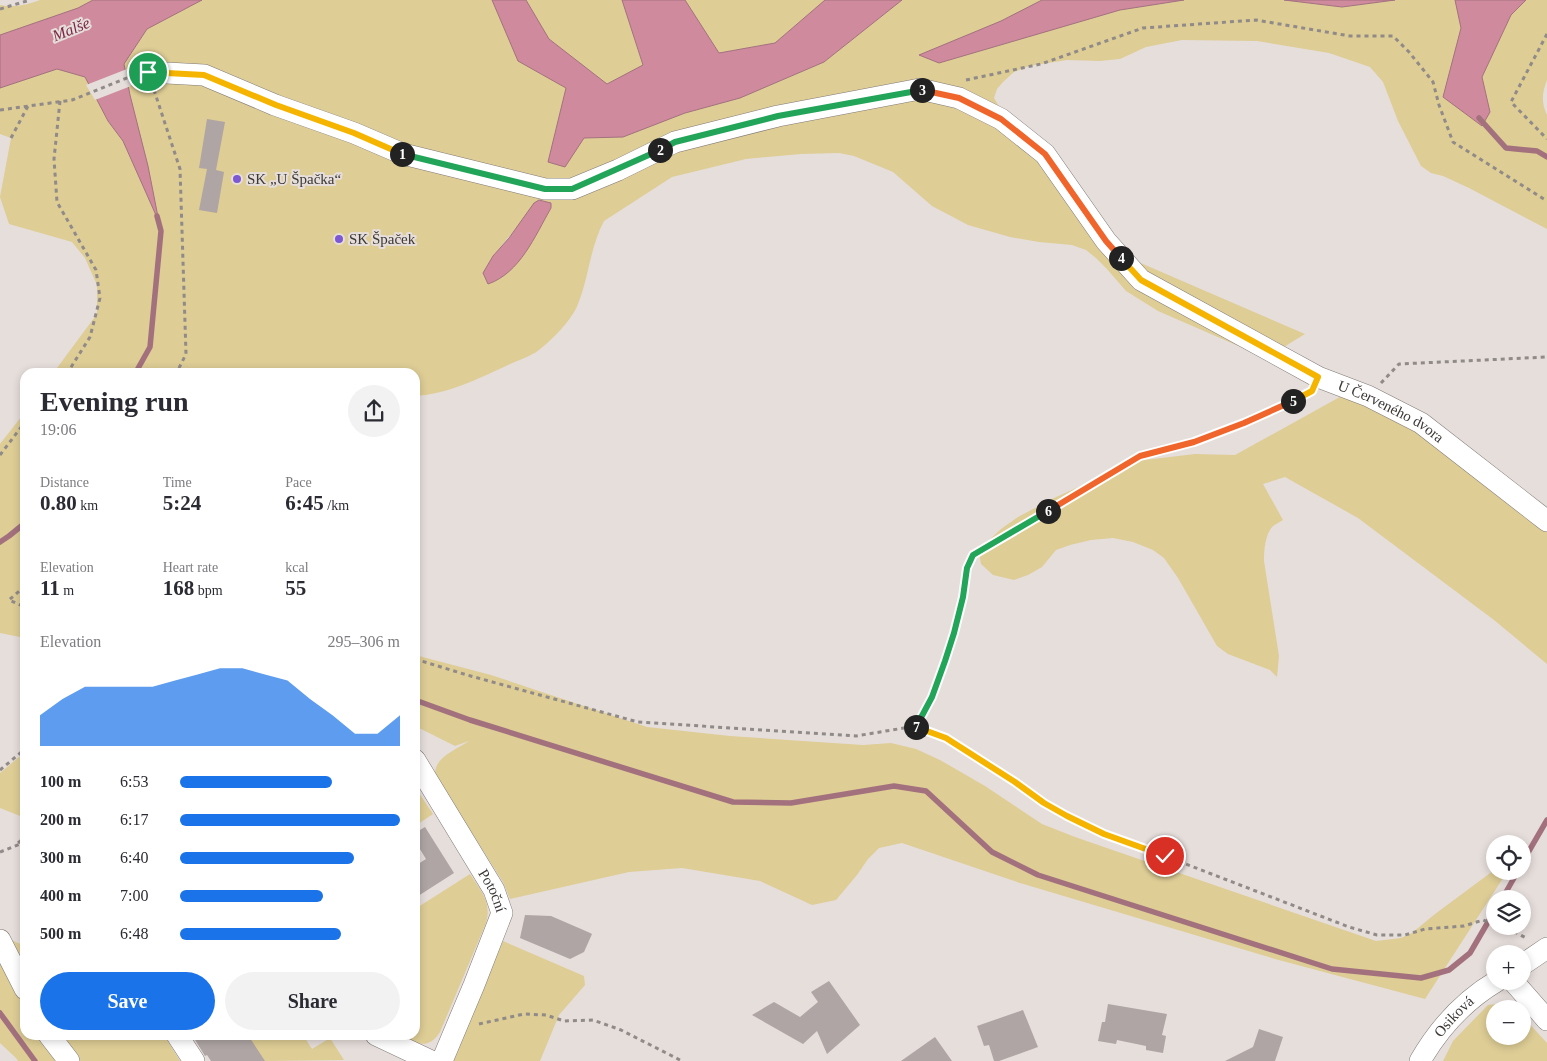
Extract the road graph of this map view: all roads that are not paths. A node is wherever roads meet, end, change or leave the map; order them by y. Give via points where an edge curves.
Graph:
1 (141, 74) road end
2 (1547, 521) edge
3 (420, 768) edge
4 (0, 940) edge
5 (1547, 948) edge
6 (1531, 959) edge
7 (20, 979) edge
8 (1486, 988) edge
9 (1521, 990) edge
10 (1547, 1020) edge
11 (53, 1040) edge
12 (180, 1040) edge
13 (387, 1040) edge
14 (69, 1061) edge
15 (194, 1061) edge
16 (431, 1061) edge
17 (442, 1061) edge
18 (1420, 1061) edge

1 - 2 street, U Červeného dvora via 204,75 404,154 545,189 572,189 675,142 778,116 920,89 959,98 1001,119 1045,154 1106,241 1141,280 1318,377 1368,396 1420,423
3 - 17 street, Potoční via 494,890 502,913
4 - 7 street
5 - 6 street
8 - 18 street, Osiková via 1464,1004
9 - 10 street
11 - 14 street
12 - 15 street
13 - 16 street

